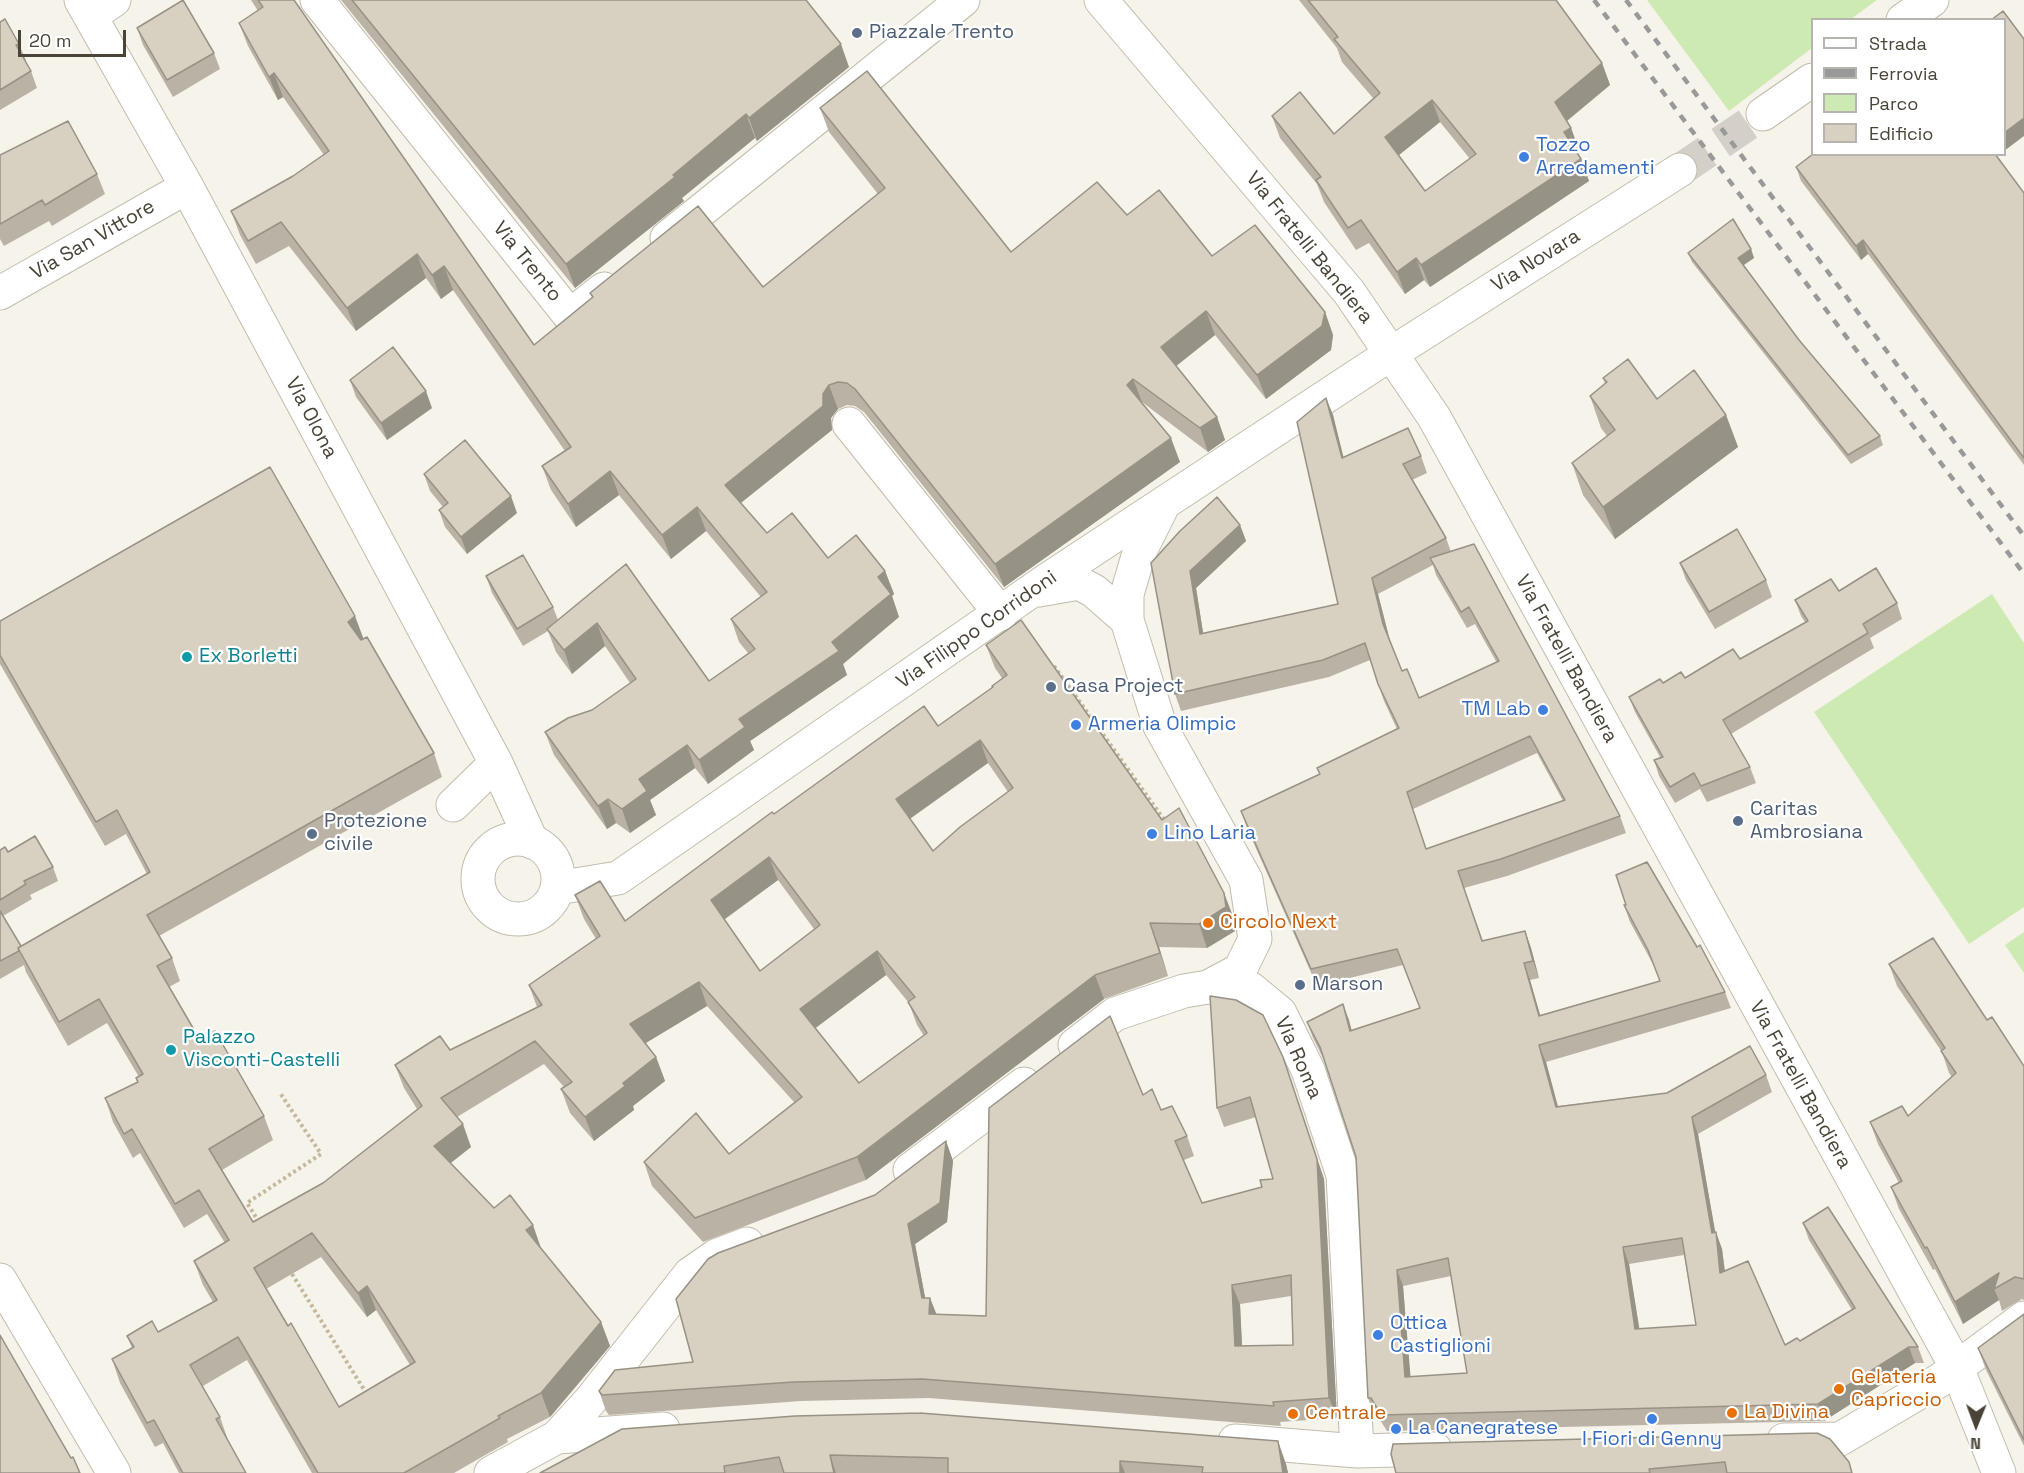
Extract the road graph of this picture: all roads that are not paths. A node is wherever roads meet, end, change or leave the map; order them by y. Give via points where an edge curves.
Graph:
1 (317, 0) edge
2 (963, 0) edge
3 (1101, 0) edge
4 (1932, 0) edge
5 (95, 5) edge
6 (1906, 18) edge
7 (1811, 81) edge
8 (1763, 114) tunnel mouth
9 (1680, 170) tunnel mouth
10 (187, 187) junction
11 (0, 293) edge
12 (1392, 353) junction
13 (849, 424) dead end
14 (1164, 503) junction
15 (1032, 592) junction
16 (1001, 614) junction
17 (1126, 620) junction
18 (496, 763) junction
19 (453, 805) dead end
20 (532, 842) junction
21 (557, 888) junction
22 (1208, 987) junction
23 (884, 1190) edge
24 (779, 1232) edge
25 (0, 1280) edge
26 (2024, 1318) edge
27 (1957, 1368) junction
28 (590, 1401) junction
29 (697, 1427) edge
30 (603, 1433) junction
31 (557, 1437) junction
32 (1200, 1438) edge
33 (1757, 1441) edge
34 (1470, 1448) edge
35 (1372, 1458) edge
36 (114, 1473) edge
37 (491, 1473) edge
38 (1999, 1473) edge

1 - 2 street, Via Trento via 570,316
3 - 12 street, Via Fratelli Bandiera via 1349,292
4 - 6 street
5 - 10 street, Via Olona
7 - 8 street
9 - 12 street, Via Novara
10 - 11 street, Via San Vittore
10 - 18 street, Via Olona
12 - 14 street, Via Filippo Corridoni
12 - 27 street, Via Fratelli Bandiera via 1434,417
13 - 16 street
14 - 15 street, Via Filippo Corridoni
14 - 17 street via 1139,553 1127,594
15 - 16 street, Via Filippo Corridoni
15 - 17 street via 1079,583
16 - 21 street, Via Filippo Corridoni via 618,878
17 - 22 street via 1160,726 1246,880 1255,939 1240,970
18 - 19 street
18 - 20 street, Via Olona
20 - 21 street via 542,847 556,865
20 - 21 street via 506,841 486,855 478,879 485,904 506,918 519,920 532,917 552,901
22 - 23 street via 1115,1014
22 - 35 street, Via Roma via 1251,989 1280,1012 1308,1070 1343,1175
24 - 28 street via 716,1256 690,1274
25 - 36 street
26 - 27 street
27 - 33 street via 1840,1438
27 - 38 street, Via Fratelli Bandiera
28 - 30 street via 589,1422
28 - 31 street
29 - 30 street
30 - 31 street
31 - 37 street
32 - 35 street
34 - 35 street

